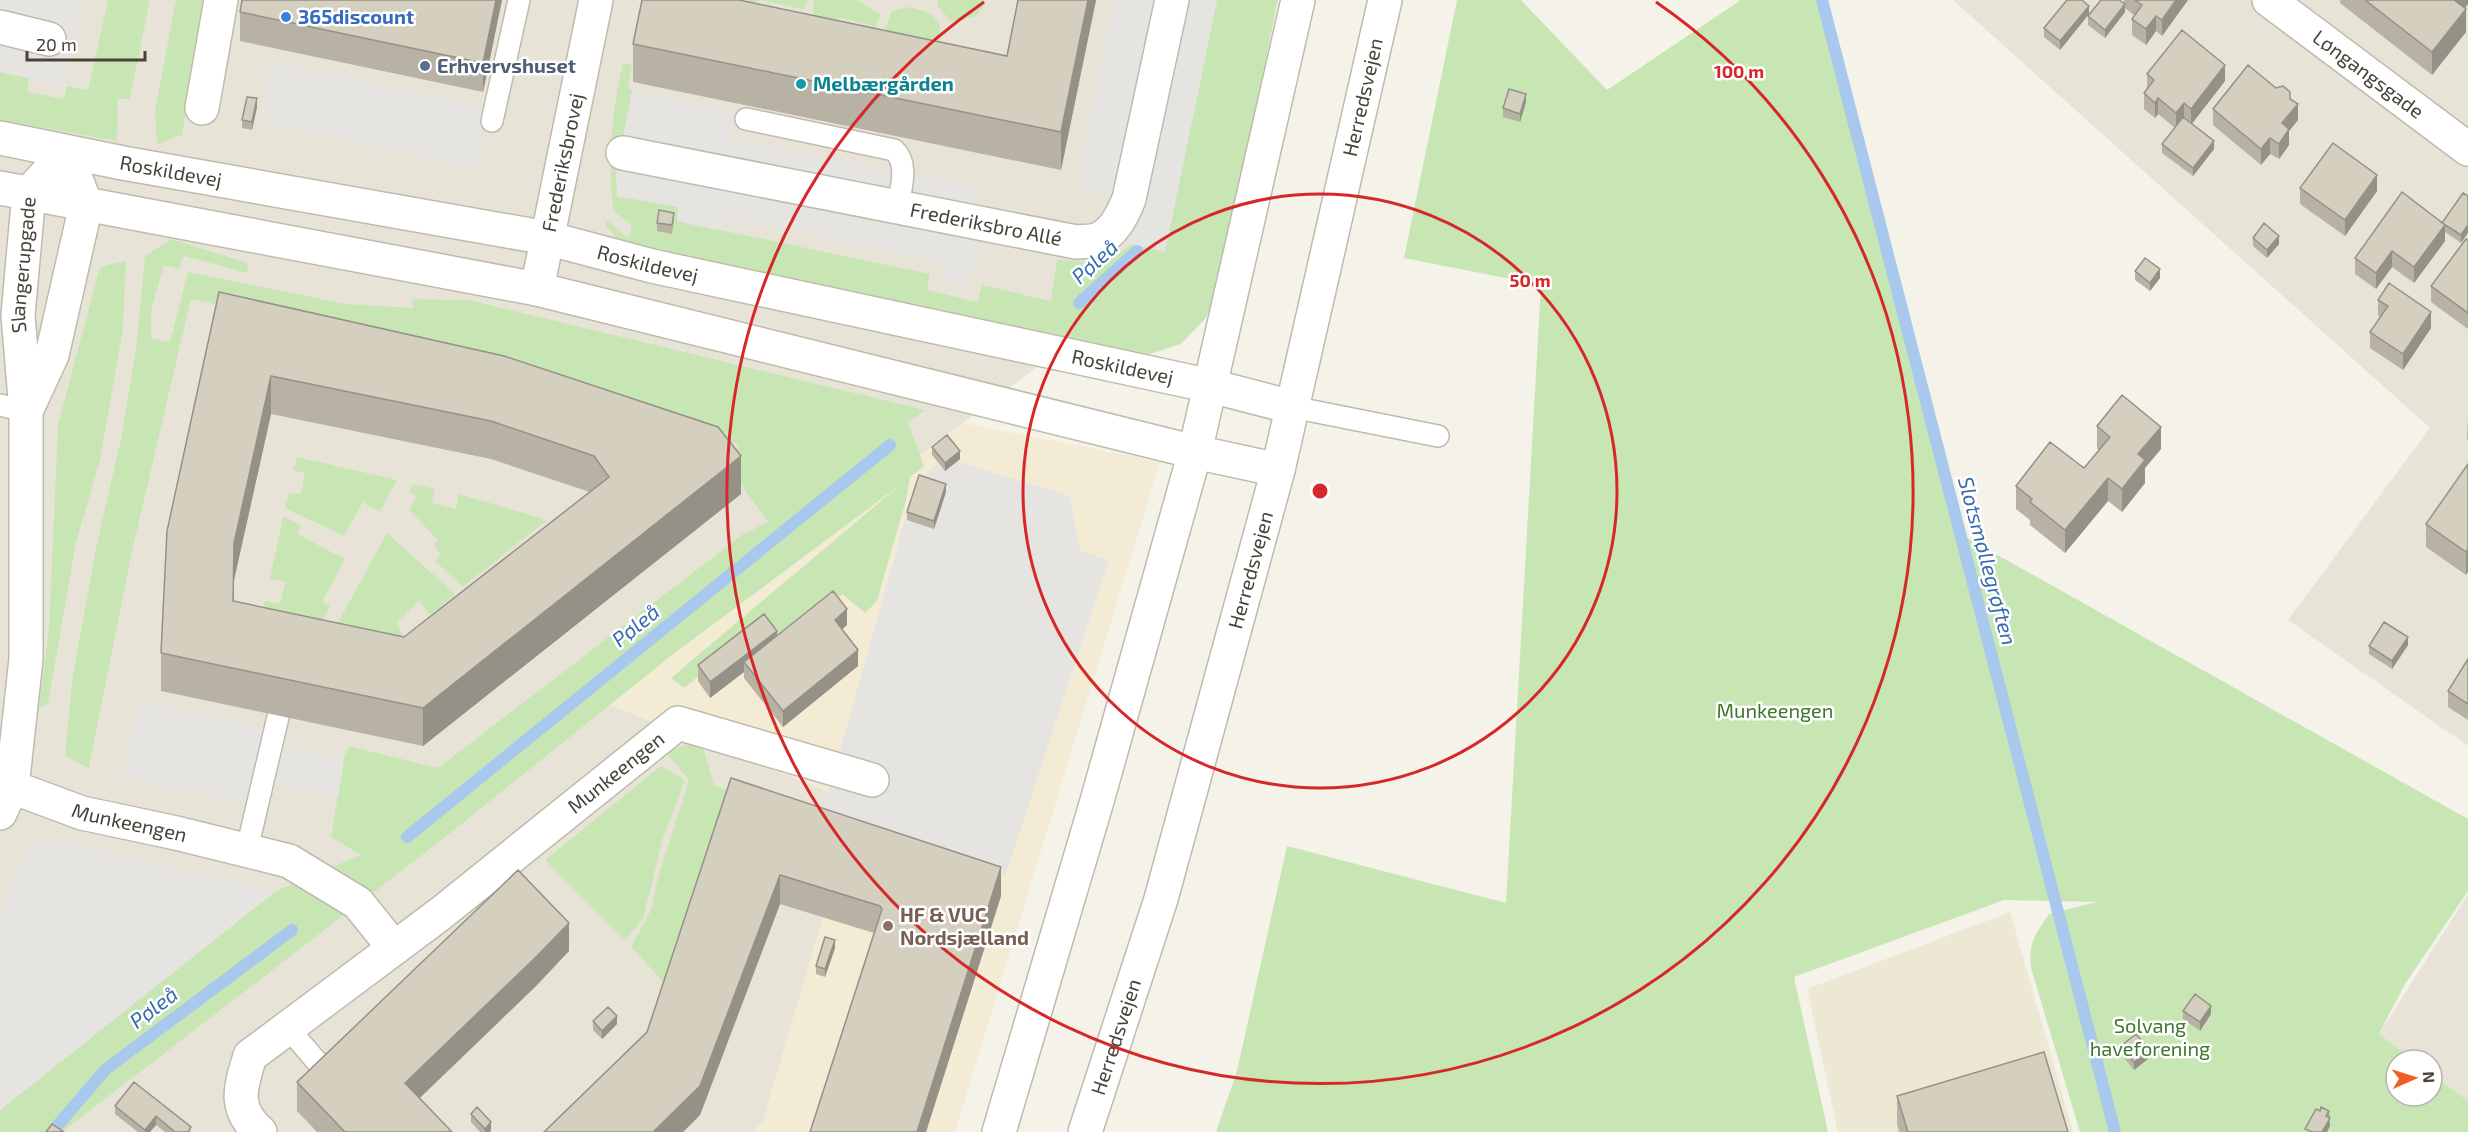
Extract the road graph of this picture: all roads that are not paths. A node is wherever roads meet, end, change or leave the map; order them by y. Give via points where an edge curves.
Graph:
1 (221, 0) edge
2 (519, 0) edge
3 (596, 0) edge
4 (1172, 0) edge
5 (1298, 0) edge
6 (1385, 0) edge
7 (2269, 0) edge
8 (0, 27) edge
9 (49, 39) dead end
10 (202, 108) dead end
11 (746, 120) dead end
12 (492, 121) dead end
13 (0, 138) edge
14 (2468, 149) edge
15 (66, 153) junction
16 (624, 153) dead end
17 (14, 191) edge
18 (86, 205) junction
19 (898, 205) junction
20 (547, 238) junction
21 (537, 289) junction
22 (1211, 386) junction
23 (1292, 406) junction
24 (13, 408) edge
25 (1438, 436) dead end
26 (1195, 452) junction
27 (1278, 470) junction
28 (278, 717) edge
29 (872, 780) dead end
30 (6, 800) edge
31 (246, 849) junction
32 (394, 948) junction
33 (288, 1028) junction
34 (318, 1063) edge
35 (260, 1132) edge
36 (999, 1132) edge
37 (1085, 1132) edge

1 - 10 street
2 - 12 lane
3 - 20 street, Frederiksbrovej
4 - 19 street, Frederiksbro Allé via 1130,199 1109,232 1096,240 1076,242
5 - 22 street
6 - 23 street, Herredsvejen
7 - 14 street, Løngangsgade
8 - 9 street
11 - 19 lane via 894,150 901,157 903,169
13 - 15 street, Roskildevej
15 - 17 street, Slangerupgade
15 - 18 street
15 - 20 street, Roskildevej
16 - 19 street, Frederiksbro Allé
17 - 18 street
17 - 24 street, Slangerupgade via 18,315
18 - 21 street
18 - 24 street, Slangerupgade via 52,355
20 - 21 street, Frederiksbrovej
20 - 22 street, Roskildevej via 652,266
21 - 26 street
22 - 23 street, Roskildevej
22 - 26 street
23 - 25 lane
23 - 27 street, Herredsvejen
24 - 30 street, Slangerupgade via 26,659
26 - 27 street
26 - 36 street
27 - 37 street, Herredsvejen via 1161,899
28 - 31 lane
29 - 32 street, Munkeengen via 678,723
30 - 31 street, Munkeengen
31 - 32 street, Munkeengen via 300,866 358,903
32 - 33 street, Munkeengen
33 - 34 lane
33 - 35 street, Munkeengen via 250,1056 239,1092 250,1123

